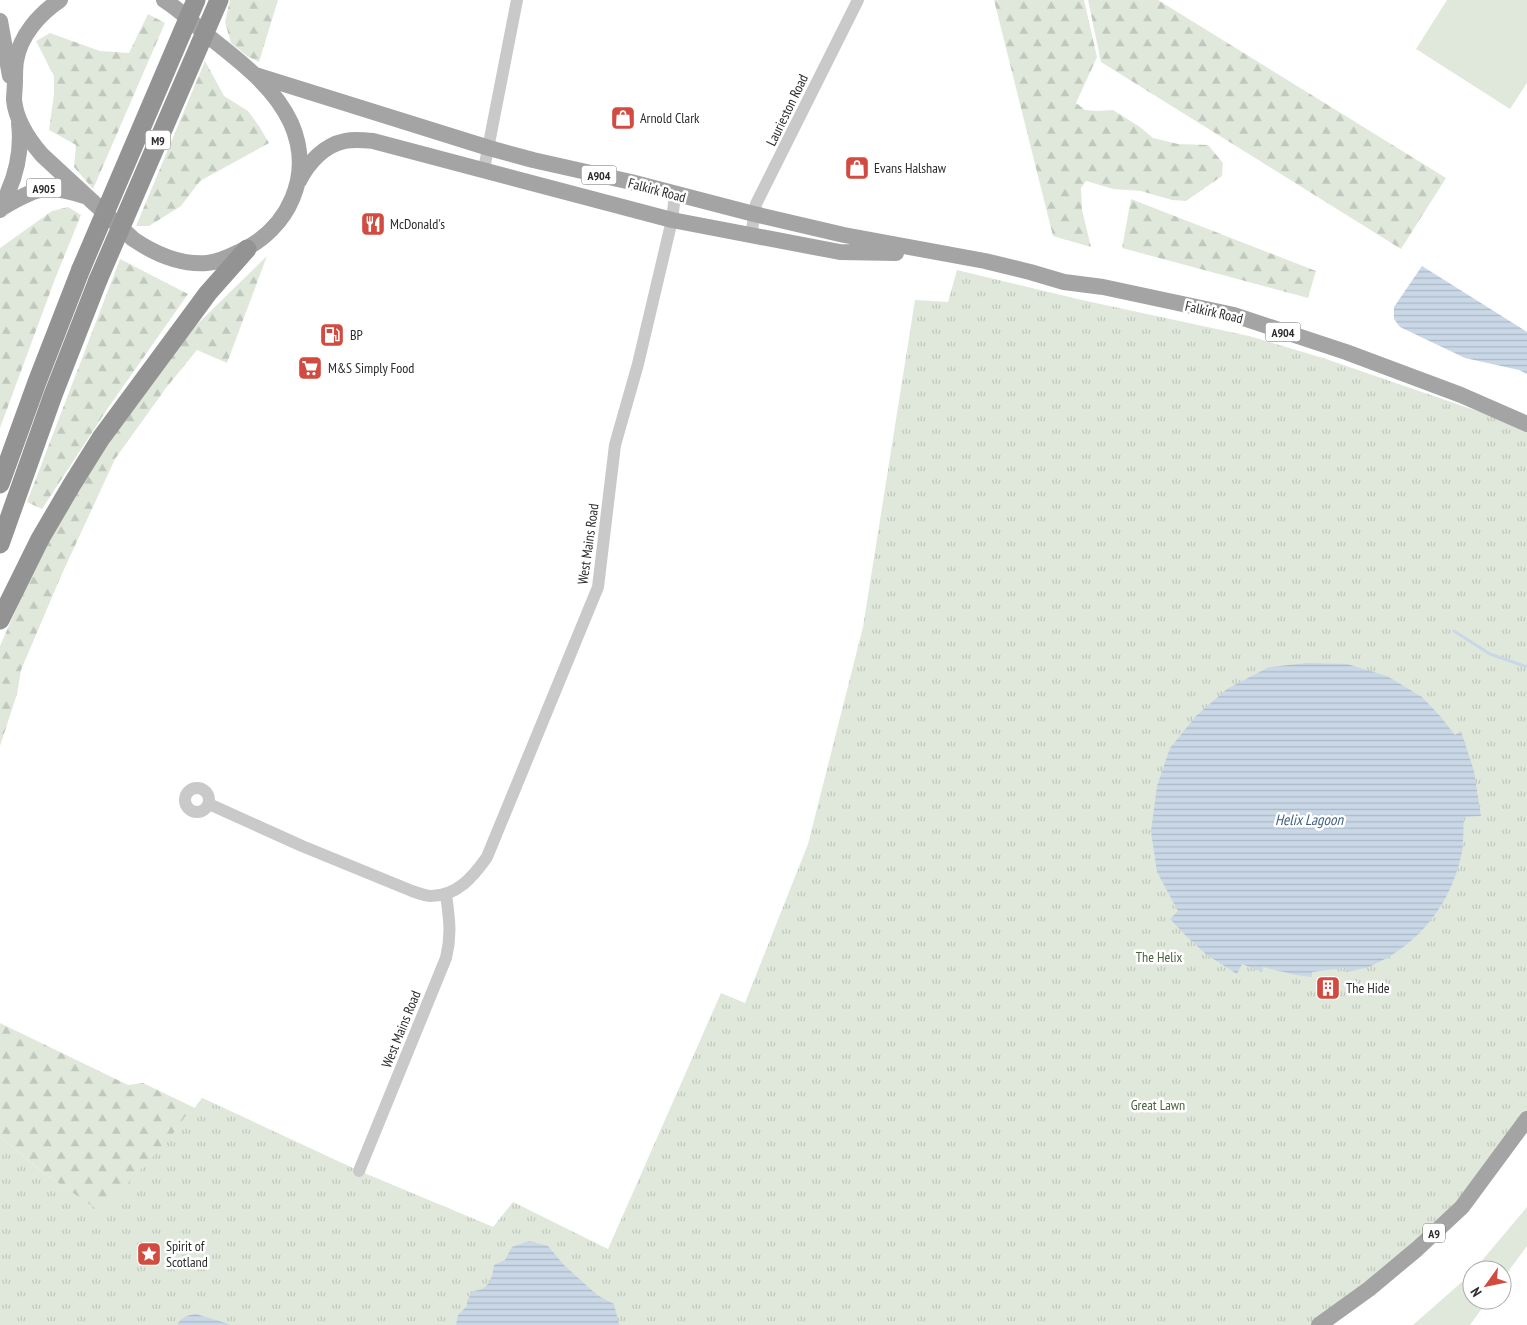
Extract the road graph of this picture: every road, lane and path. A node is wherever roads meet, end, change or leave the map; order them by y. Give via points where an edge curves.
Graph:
1 (60, 0) edge
2 (196, 0) edge
3 (218, 0) edge
4 (518, 0) edge
5 (858, 0) edge
6 (167, 1) edge
7 (0, 21) edge
8 (255, 75) junction
9 (16, 108) junction
10 (488, 148) junction
11 (484, 170) junction
12 (298, 182) junction
13 (675, 195) junction
14 (89, 198) junction
15 (1, 209) edge
16 (754, 214) junction
17 (672, 220) junction
18 (752, 236) junction
19 (248, 249) junction
20 (949, 254) junction
21 (1527, 424) edge
22 (0, 484) edge
23 (0, 544) edge
24 (0, 620) edge
25 (209, 804) dead end
26 (446, 894) junction
27 (1527, 1119) edge
28 (359, 1171) dead end
29 (1319, 1325) edge

1 - 9 main road via 35,23 20,47 16,62
2 - 22 highway, M9, bridge via 80,269
3 - 23 highway, M9, bridge via 98,280
4 - 10 street
5 - 16 street, Laurieston Road via 756,204
6 - 8 main road
7 - 9 main road
8 - 10 main road, Falkirk Road / A904
8 - 12 main road via 282,106 291,124 299,153
9 - 14 main road via 42,155
9 - 15 main road, A905 via 20,152 15,175
10 - 11 street
10 - 13 main road, Falkirk Road / A904
11 - 12 main road, Falkirk Road / A904 via 373,141 356,140 334,145 312,160
11 - 17 main road, Falkirk Road / A904
12 - 19 main road via 282,218
13 - 16 main road, Falkirk Road / A904
13 - 17 street, West Mains Road
14 - 15 main road, A905 via 67,190 48,188 23,195
14 - 19 main road via 132,239 166,257 209,263
16 - 18 street, Laurieston Road
16 - 20 main road, Falkirk Road / A904 via 844,236
17 - 18 main road, Falkirk Road / A904
17 - 26 street, West Mains Road via 615,445 598,587 487,858 476,874
18 - 20 main road, Falkirk Road / A904 via 840,252
19 - 24 highway via 208,293 101,438 40,539
20 - 21 main road, Falkirk Road / A904 via 1064,282 1103,287 1234,316 1460,395
25 - 26 street via 412,892 429,896
26 - 28 street, West Mains Road via 450,934 446,958
27 - 29 main road, A9 via 1462,1207 1370,1289

